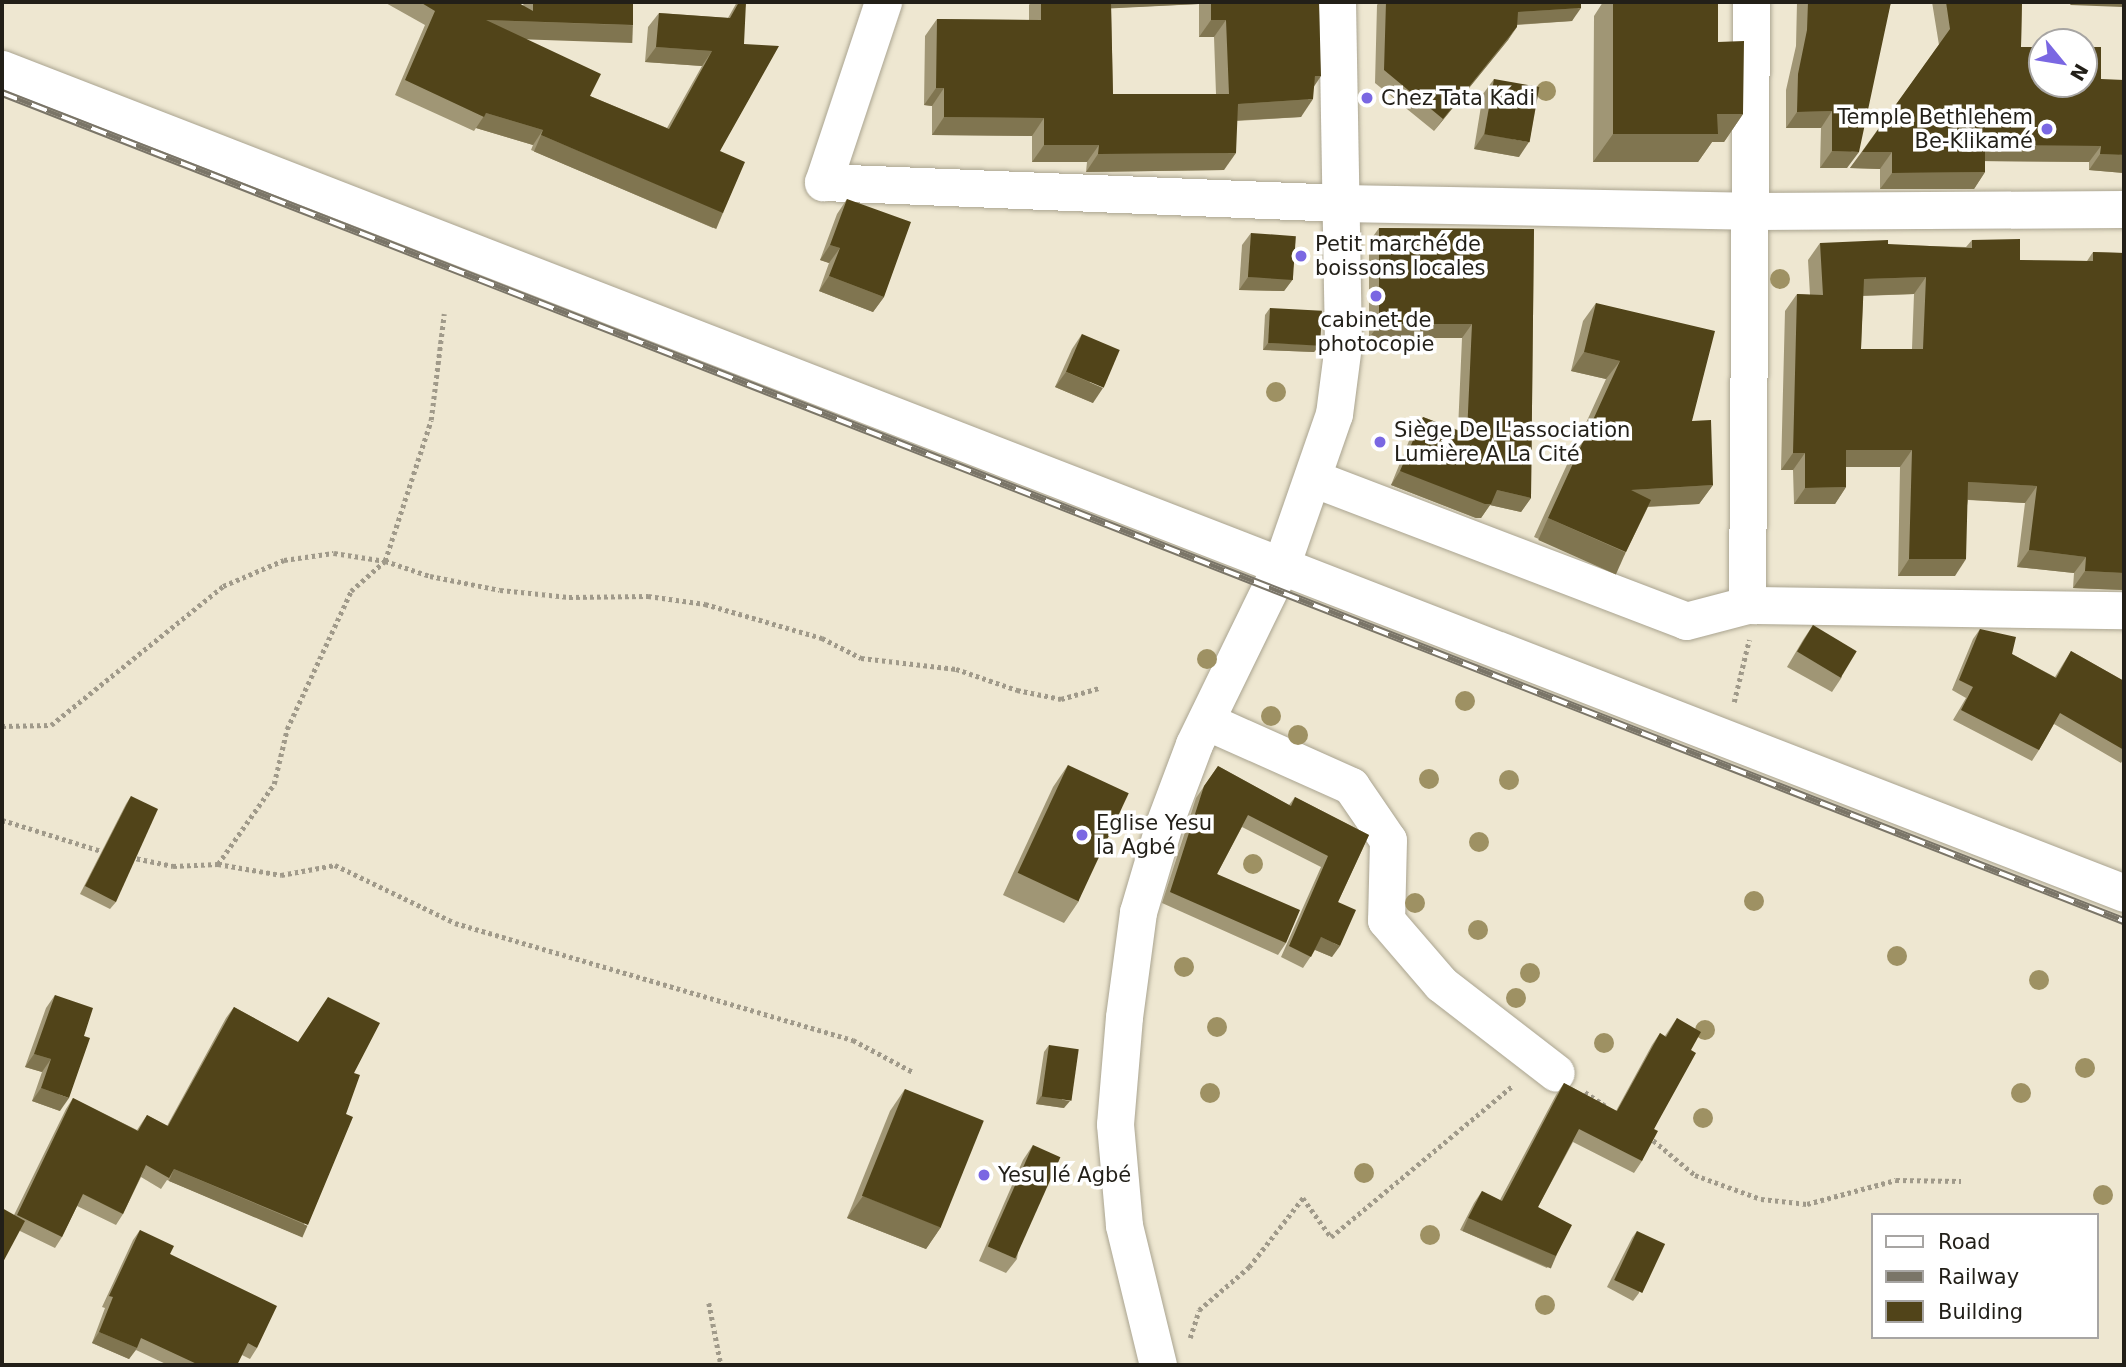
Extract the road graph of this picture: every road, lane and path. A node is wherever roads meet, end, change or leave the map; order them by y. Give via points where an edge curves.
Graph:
1 (883, 2) edge
2 (1337, 2) edge
3 (1751, 2) edge
4 (2, 69) edge
5 (1340, 203) junction
6 (2124, 209) edge
7 (1747, 211) junction
8 (444, 314) dead end
9 (1315, 479) junction
10 (385, 561) junction
11 (1281, 566) junction
12 (1747, 605) junction
13 (2124, 610) edge
14 (1749, 652) dead end
15 (1099, 688) dead end
16 (1733, 691) dead end
17 (1206, 721) junction
18 (2, 726) edge
19 (2, 820) edge
20 (112, 854) edge
21 (124, 856) edge
22 (218, 864) junction
23 (2124, 893) edge
24 (913, 1072) dead end
25 (1556, 1073) junction
26 (1616, 1114) edge
27 (1638, 1130) edge
28 (1961, 1181) dead end
29 (709, 1303) dead end
30 (1188, 1343) dead end
31 (722, 1365) edge
32 (1158, 1365) edge

1 - 5 street via 823,182
2 - 5 street
3 - 7 street
4 - 11 street
5 - 7 street
5 - 9 street via 1343,345 1334,414
6 - 7 street
7 - 12 street
8 - 10 path via 431,420
9 - 11 street
9 - 12 street via 1686,621
10 - 15 path via 430,576 500,590 569,597 648,596 705,604 822,638 861,659 956,668 1017,690 1060,699
10 - 18 path via 334,553 284,560 223,586 51,724
10 - 22 path via 351,591 292,717 274,784
11 - 17 street
11 - 23 street
12 - 13 street
14 - 16 path
17 - 25 street via 1351,786 1388,841 1386,920 1441,984
17 - 32 street via 1164,824 1138,912 1115,1124 1124,1225
19 - 20 path
21 - 22 path via 173,866
22 - 24 path via 281,875 335,865 455,923 853,1040
25 - 26 path
25 - 30 path via 1522,1077 1331,1237 1303,1198 1248,1267 1199,1310
27 - 28 path via 1671,1151 1695,1175 1761,1199 1807,1204 1896,1180
29 - 31 path

